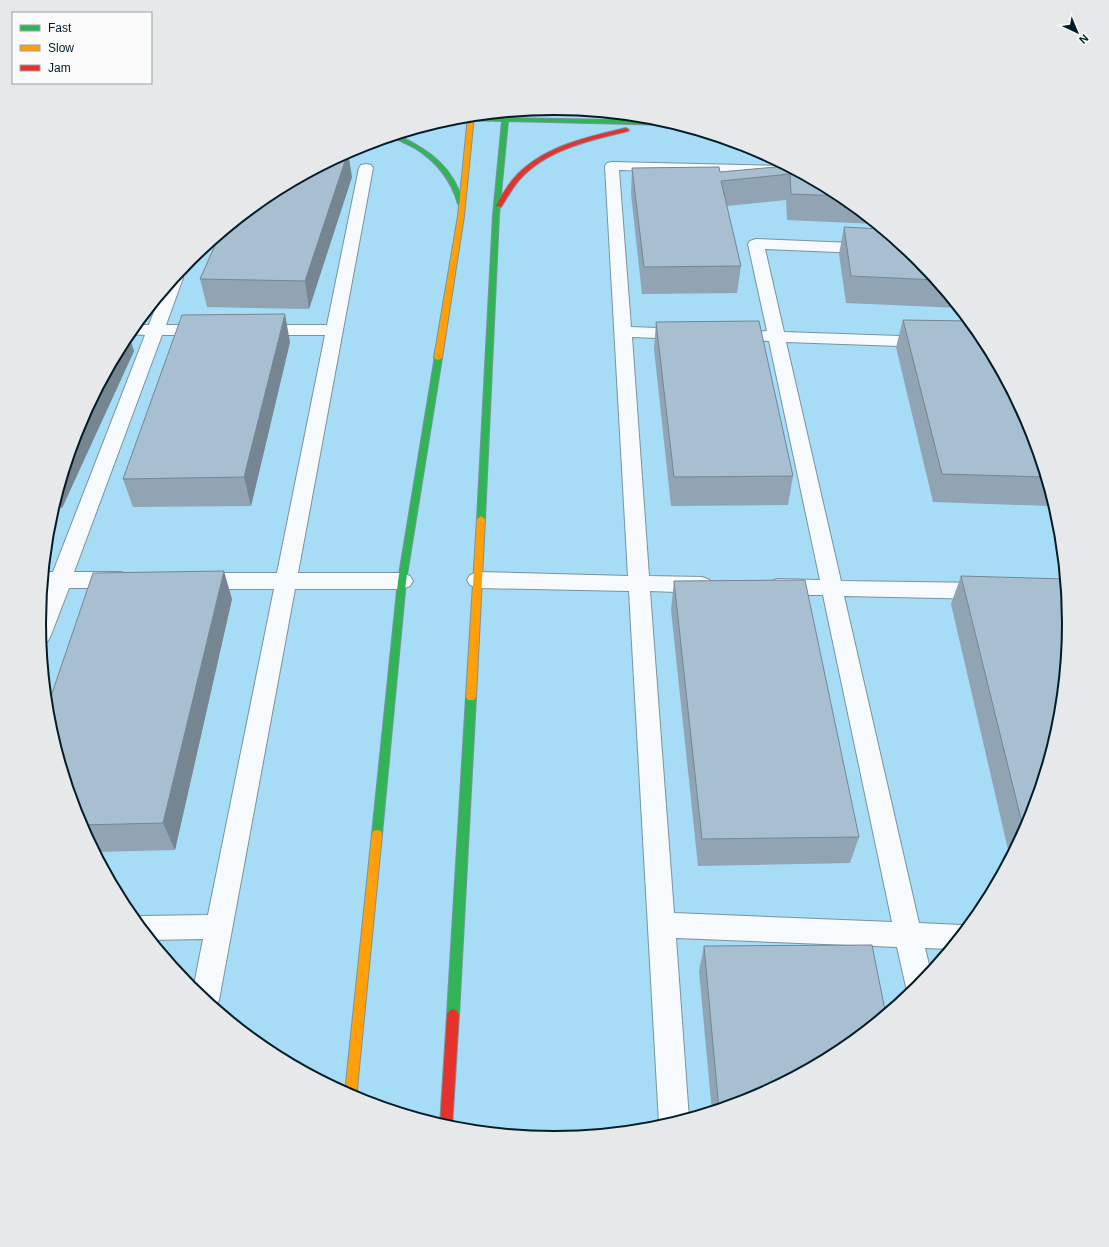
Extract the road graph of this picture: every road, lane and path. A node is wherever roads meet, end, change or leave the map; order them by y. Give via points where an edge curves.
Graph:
1 (516, 116) edge
2 (506, 117) edge
3 (634, 121) edge
4 (470, 122) edge
5 (657, 126) edge
6 (401, 139) edge
7 (366, 168) dead end
8 (786, 171) edge
9 (496, 215) junction
10 (461, 216) junction
11 (899, 250) edge
12 (170, 290) edge
13 (140, 330) edge
14 (155, 330) junction
15 (335, 330) junction
16 (622, 332) junction
17 (699, 334) edge
18 (746, 336) edge
19 (776, 337) junction
20 (948, 342) edge
21 (52, 580) edge
22 (138, 580) edge
23 (478, 580) junction
24 (177, 581) edge
25 (286, 581) junction
26 (402, 581) junction
27 (639, 584) junction
28 (724, 586) edge
29 (755, 586) edge
30 (833, 588) junction
31 (1005, 592) edge
32 (47, 605) edge
33 (661, 925) junction
34 (219, 927) junction
35 (147, 928) edge
36 (908, 935) junction
37 (955, 937) edge
38 (918, 979) edge
39 (206, 994) edge
40 (352, 1089) edge
41 (674, 1118) edge
42 (446, 1120) edge

1 - 3 street
2 - 9 street
4 - 10 street
5 - 9 street via 633,128 581,141 540,161 511,185
6 - 10 street via 426,152 449,174 461,201
7 - 15 street
8 - 16 street via 612,166
9 - 23 street
10 - 26 street
11 - 19 street via 756,244
12 - 14 street
13 - 14 street
14 - 15 street
14 - 21 street
15 - 25 street
16 - 17 street
16 - 27 street
18 - 19 street
19 - 20 street
19 - 30 street
21 - 22 street
21 - 32 street
23 - 27 street
23 - 42 street
24 - 25 street
25 - 26 street
25 - 34 street
26 - 40 street
27 - 28 street
27 - 33 street
29 - 30 street
30 - 31 street
30 - 36 street
33 - 36 street
33 - 41 street
34 - 35 street
34 - 39 street
36 - 37 street
36 - 38 street

